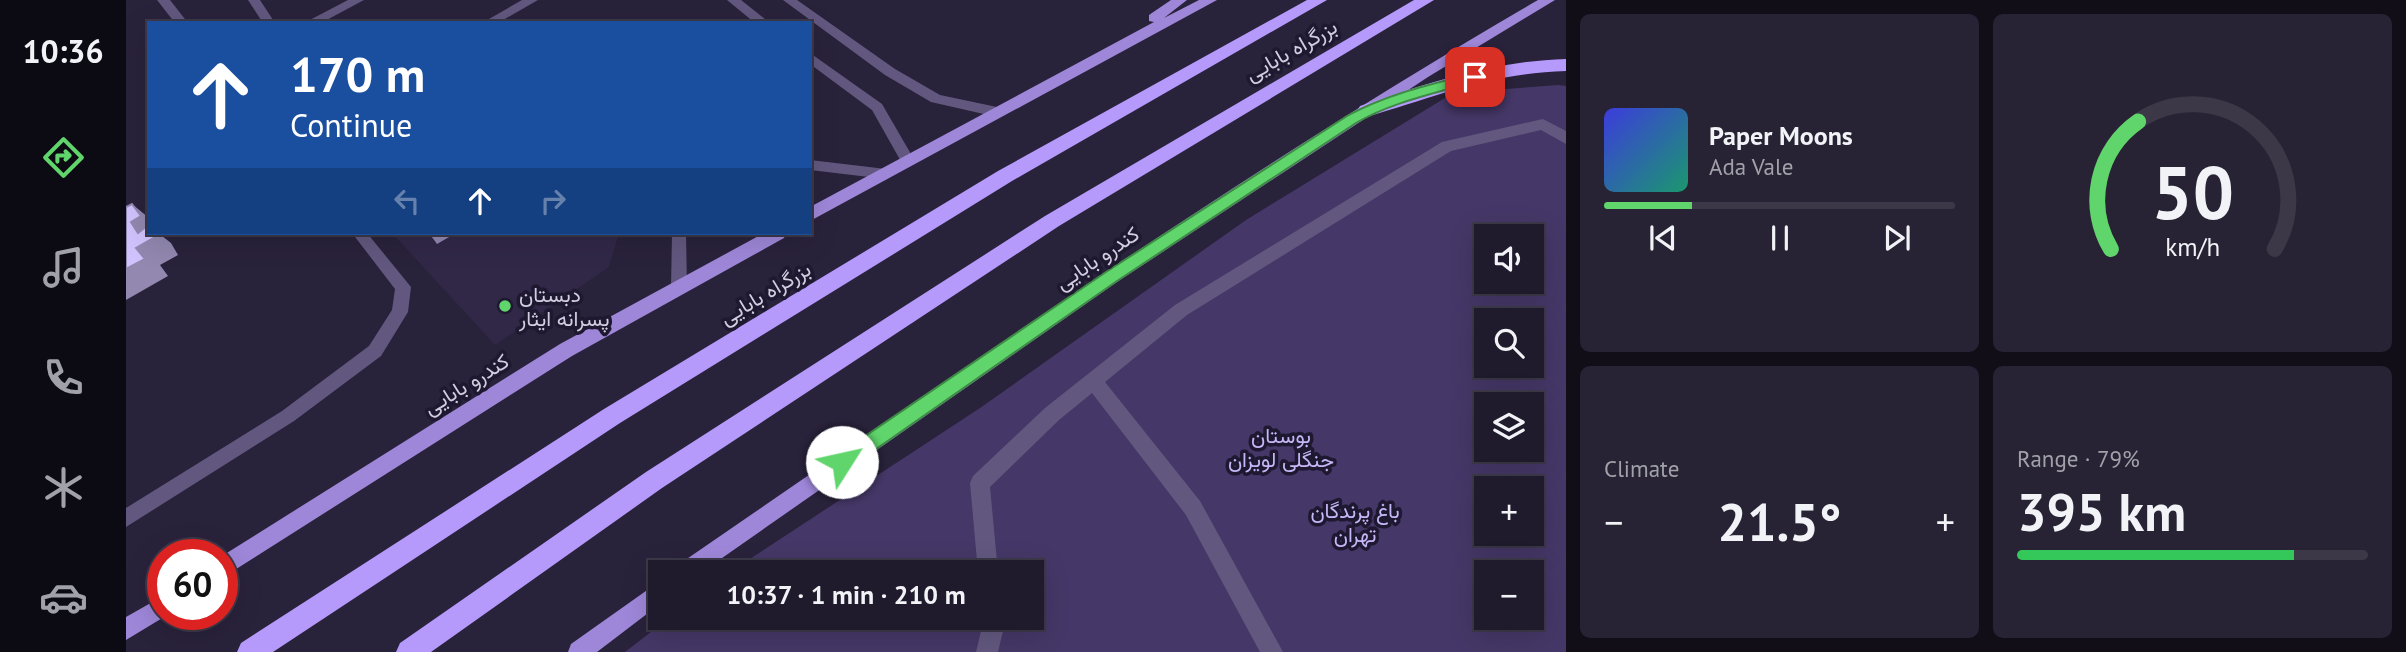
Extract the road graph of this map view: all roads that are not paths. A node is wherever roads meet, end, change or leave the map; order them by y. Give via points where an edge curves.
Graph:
1 (163, 0) edge
2 (254, 0) edge
3 (358, 0) edge
4 (532, 0) edge
5 (733, 0) edge
6 (789, 0) edge
7 (1180, 0) edge
8 (1210, 0) edge
9 (1319, 0) edge
10 (1426, 0) edge
11 (1548, 0) edge
12 (181, 21) edge
13 (268, 21) edge
14 (314, 21) edge
15 (492, 21) edge
16 (761, 21) edge
17 (812, 58) edge
18 (1093, 61) junction
19 (1566, 65) edge
20 (1366, 111) junction
21 (997, 112) junction
22 (1566, 138) edge
23 (908, 161) junction
24 (812, 165) edge
25 (886, 174) junction
26 (812, 214) edge
27 (361, 235) edge
28 (679, 235) edge
29 (774, 235) edge
30 (679, 288) junction
31 (1093, 381) junction
32 (126, 519) edge
33 (238, 558) edge
34 (702, 560) edge
35 (987, 560) edge
36 (648, 600) edge
37 (147, 616) edge
38 (126, 629) edge
39 (992, 630) edge
40 (250, 652) edge
41 (409, 652) edge
42 (579, 652) edge
43 (987, 652) edge
44 (1272, 652) edge

1 - 12 lane
2 - 13 lane
3 - 14 lane
4 - 15 lane
5 - 16 lane
6 - 21 lane via 936,99
7 - 18 main road
8 - 18 main road
9 - 40 highway, بزرگراه بابایی via 1005,176 790,306 611,416
10 - 41 highway, بزرگراه بابایی via 1052,221 654,480
11 - 20 main road, کندرو بابایی
17 - 23 lane via 877,107
18 - 21 main road
19 - 20 highway via 1499,71 1420,91
20 - 34 main road, کندرو بابایی via 1111,277
21 - 23 main road
22 - 31 street via 1543,124 1447,146 1181,310
23 - 25 main road
24 - 25 lane
25 - 26 main road
27 - 32 lane via 402,287 400,312 375,351 288,415
28 - 30 lane
29 - 30 main road, کندرو بابایی
30 - 33 main road, کندرو بابایی via 566,350
31 - 35 street via 980,483
31 - 44 street via 1193,508
36 - 42 main road
37 - 38 main road
39 - 43 street

